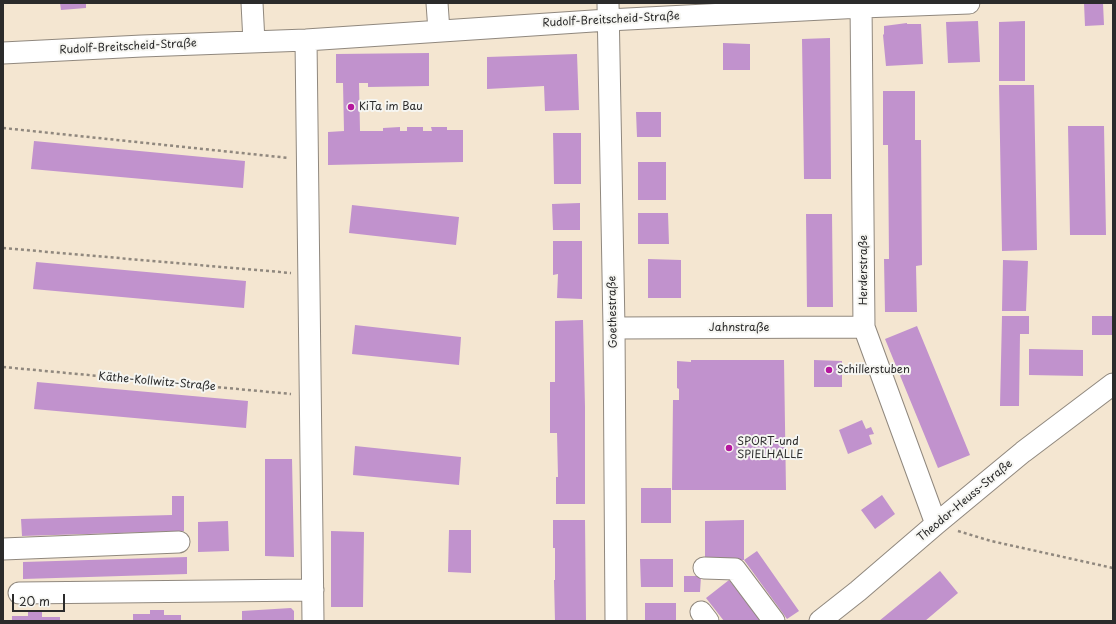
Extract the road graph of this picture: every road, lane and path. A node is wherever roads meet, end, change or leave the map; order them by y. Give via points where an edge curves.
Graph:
1 (252, 3) edge
2 (437, 3) edge
3 (969, 3) edge
4 (861, 5) edge
5 (608, 12) edge
6 (439, 31) junction
7 (306, 40) junction
8 (254, 42) junction
9 (3, 48) edge
10 (3, 128) edge
11 (308, 160) junction
12 (3, 248) edge
13 (309, 274) junction
14 (864, 327) junction
15 (614, 328) junction
16 (3, 367) edge
17 (1113, 384) edge
18 (311, 396) junction
19 (936, 524) junction
20 (179, 542) dead end
21 (3, 549) edge
22 (704, 568) dead end
23 (1113, 568) edge
24 (313, 590) junction
25 (19, 593) dead end
26 (313, 621) edge
27 (616, 621) edge
28 (774, 621) edge
29 (820, 621) edge

1 - 8 street
2 - 6 street
3 - 4 street, Rudolf-Breitscheid-Straße
4 - 5 street, Rudolf-Breitscheid-Straße
4 - 14 street, Herderstraße
5 - 6 street, Rudolf-Breitscheid-Straße
5 - 15 street, Goethestraße
6 - 7 street, Rudolf-Breitscheid-Straße
7 - 8 street, Rudolf-Breitscheid-Straße
7 - 11 street
8 - 9 street, Rudolf-Breitscheid-Straße
10 - 11 path
11 - 13 street
12 - 13 path
13 - 18 street
14 - 15 street, Jahnstraße
14 - 19 street, Herderstraße
15 - 27 street, Goethestraße
16 - 18 path, Käthe-Kollwitz-Straße
17 - 19 street, Theodor-Heuss-Straße via 1023,452
18 - 24 street
19 - 23 path via 991,541
19 - 29 street, Theodor-Heuss-Straße
20 - 21 street
22 - 28 street via 735,569
24 - 25 street
24 - 26 street

